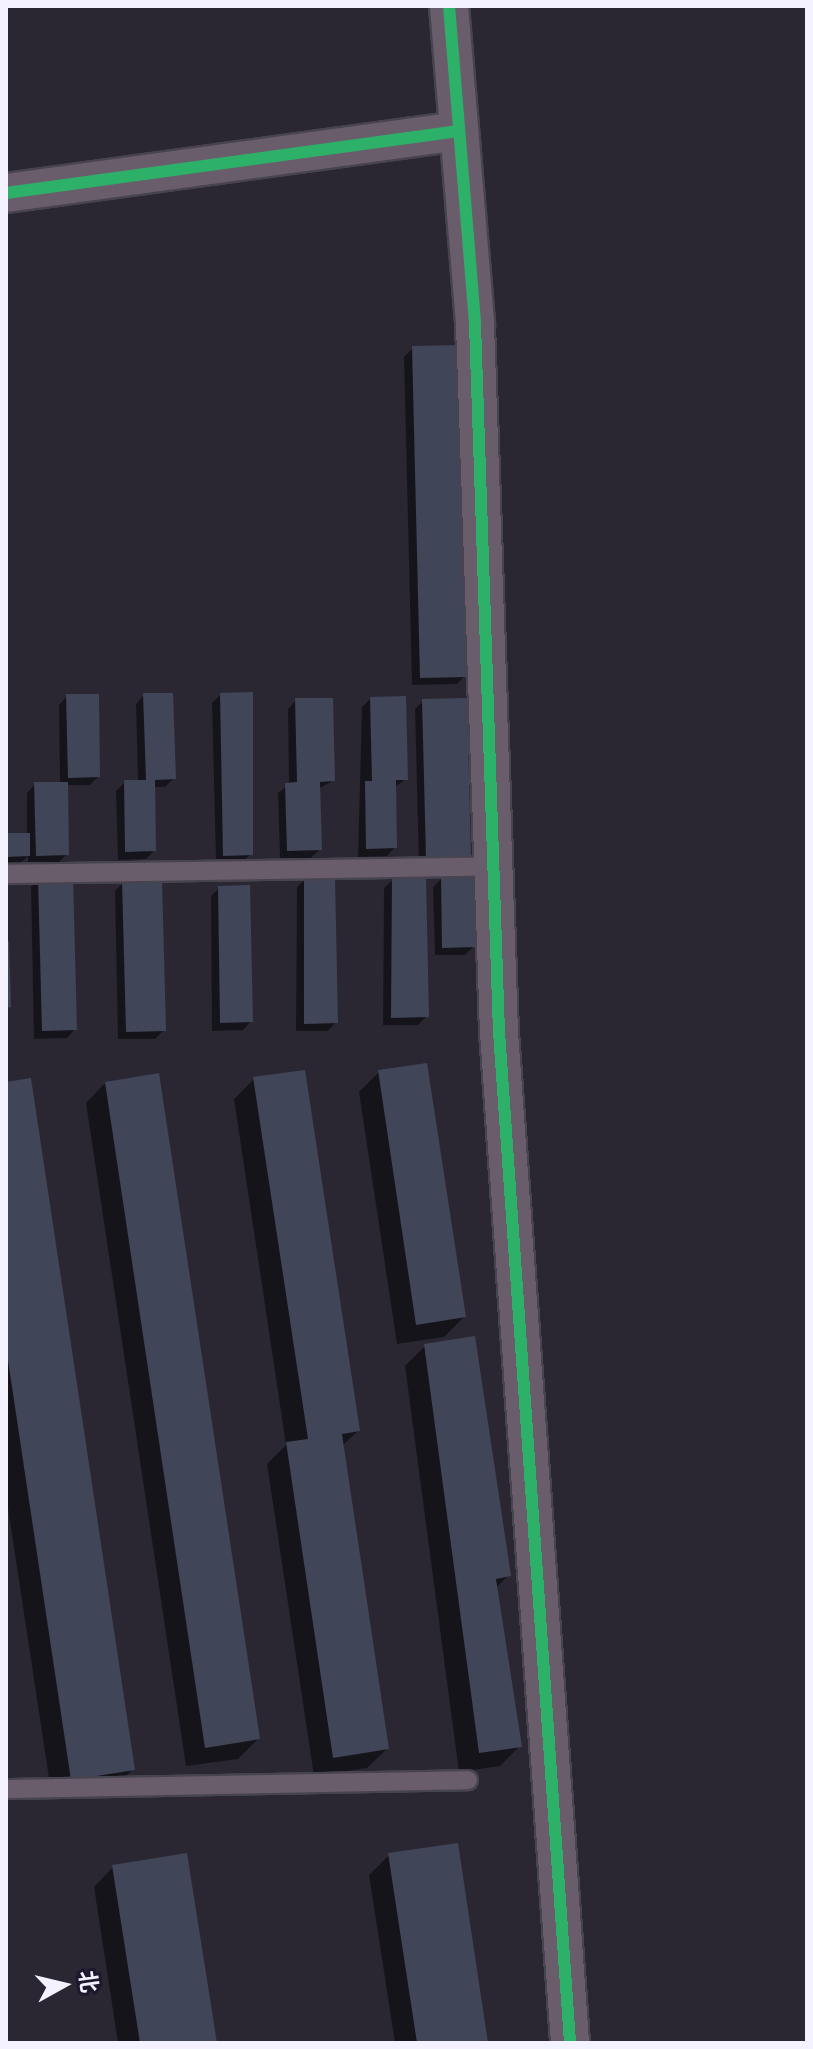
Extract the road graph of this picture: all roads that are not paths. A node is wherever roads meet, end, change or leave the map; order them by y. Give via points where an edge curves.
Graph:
1 (449, 6) edge
2 (459, 131) junction
3 (6, 193) edge
4 (493, 866) junction
5 (6, 874) edge
6 (468, 1780) dead end
7 (6, 1789) edge
8 (570, 2043) edge

1 - 2 street
2 - 3 street
2 - 4 street via 475,324
4 - 5 lane
4 - 8 street via 499,1032
6 - 7 lane

